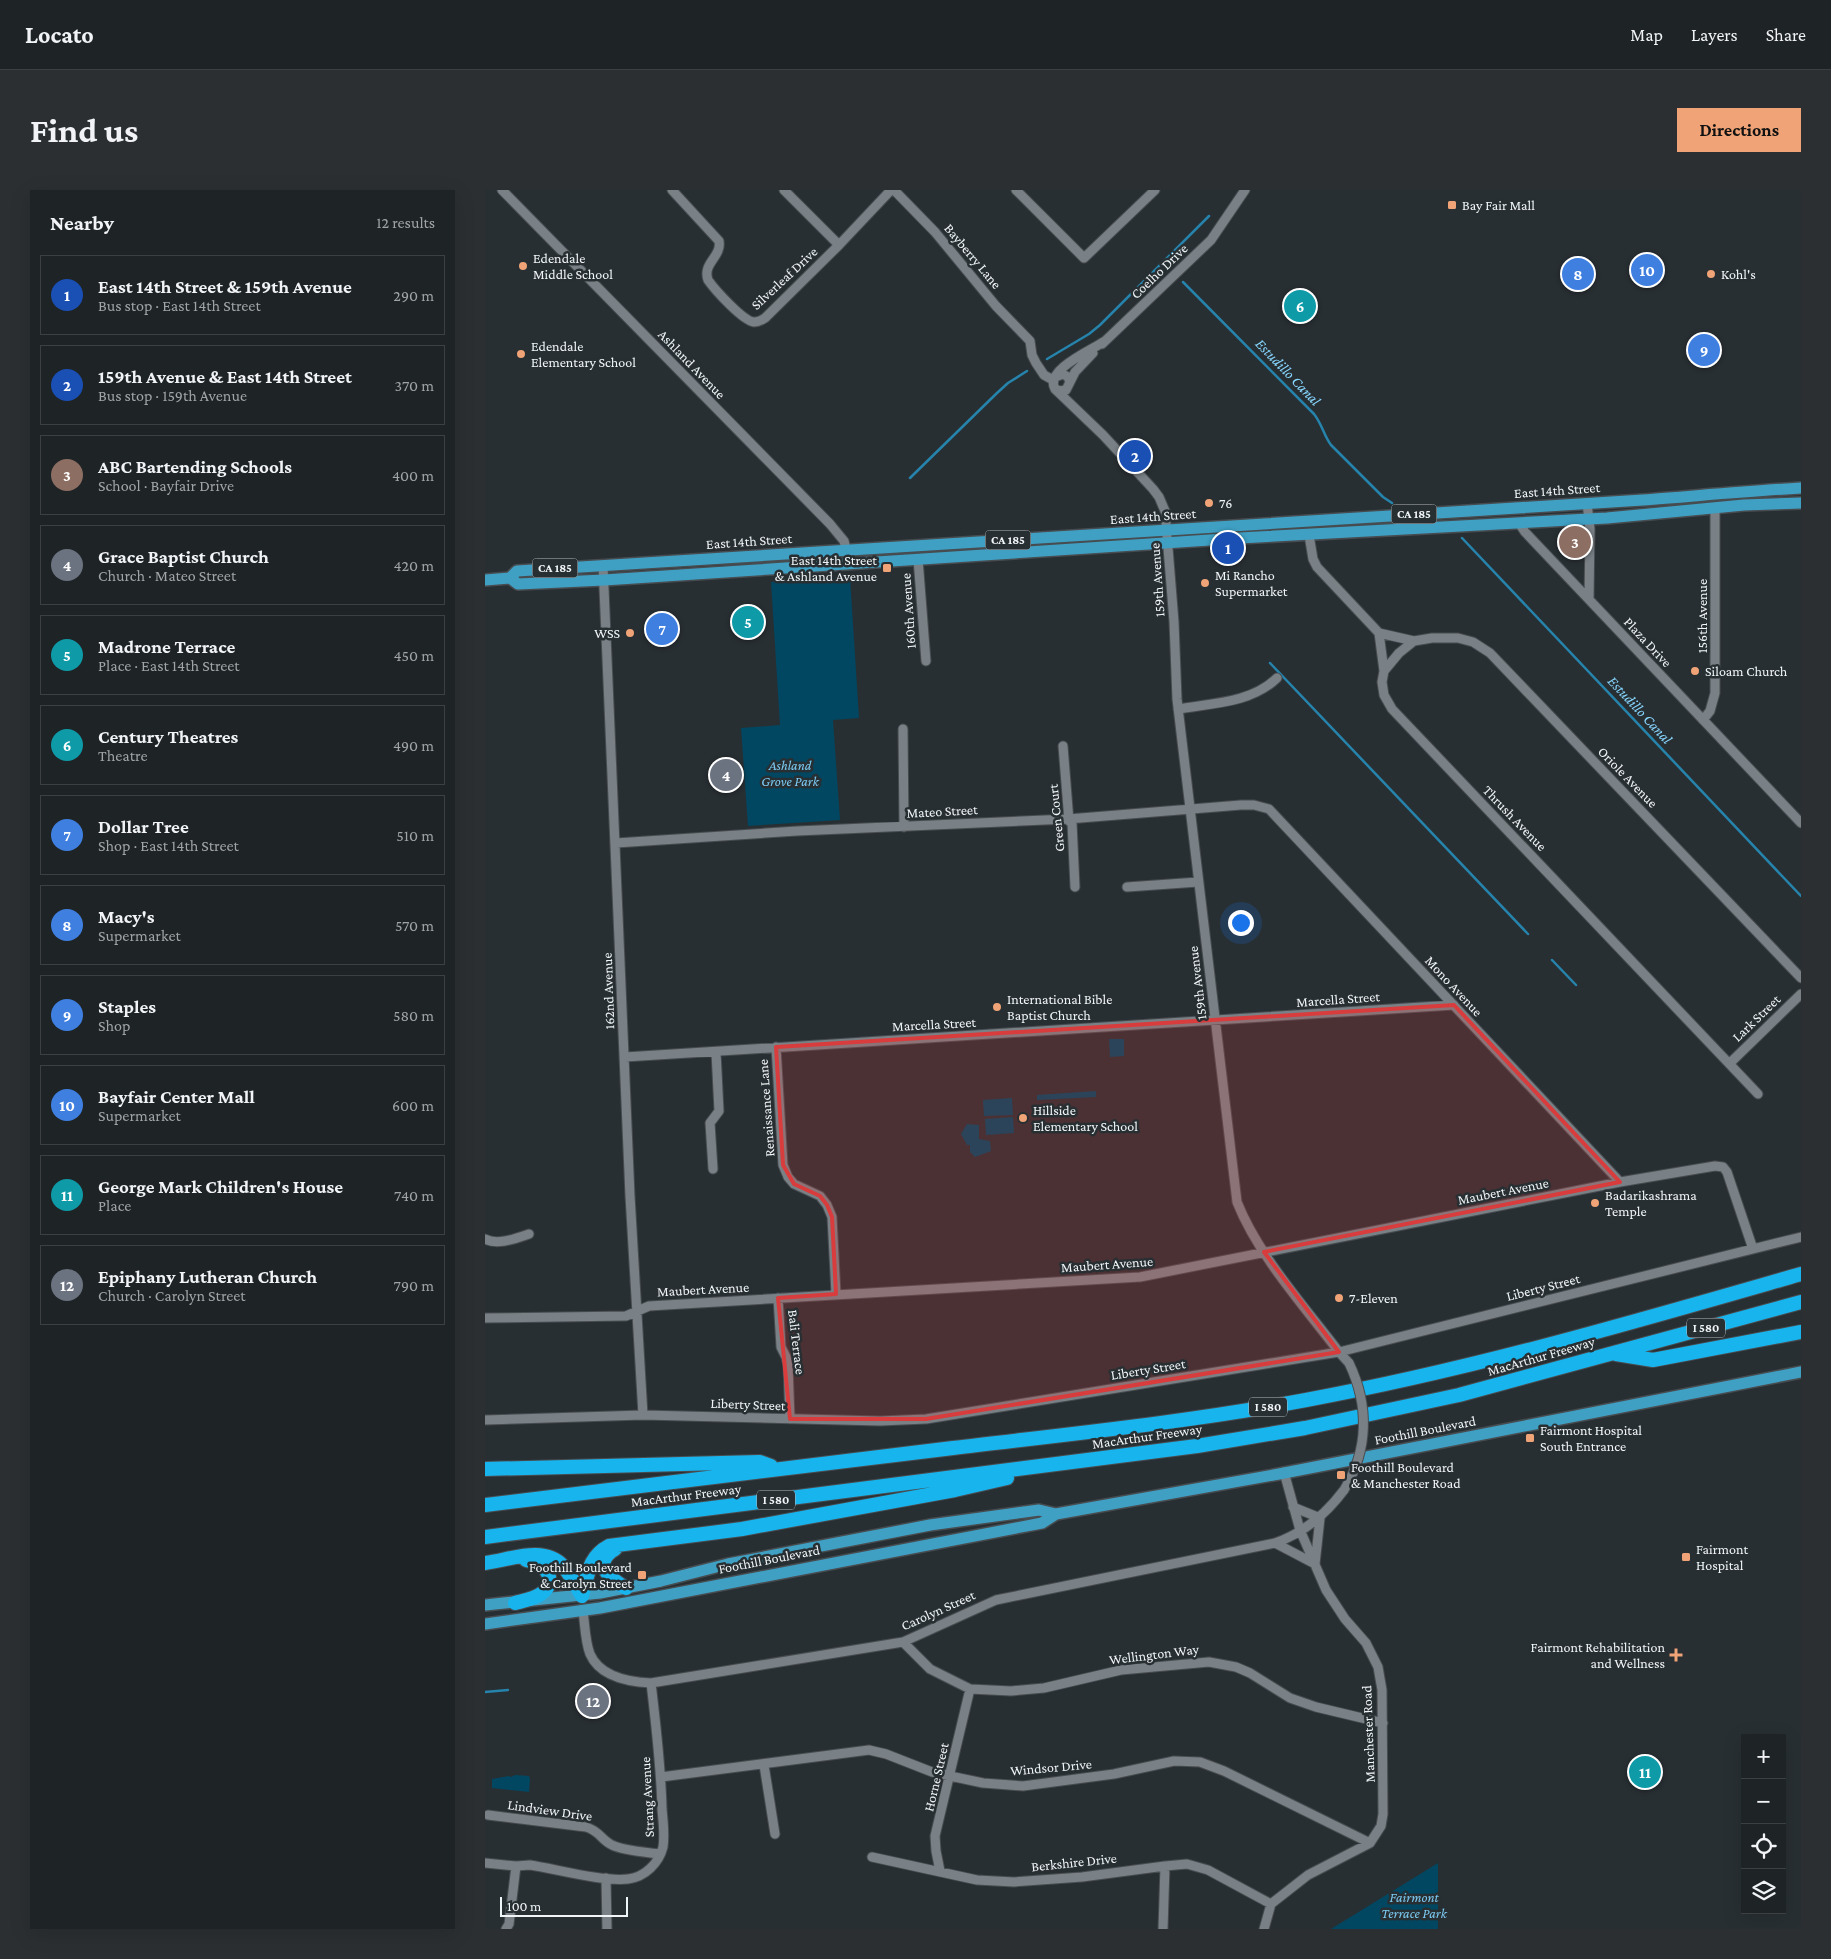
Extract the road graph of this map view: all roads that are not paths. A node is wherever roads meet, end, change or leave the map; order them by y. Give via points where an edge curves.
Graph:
1 (502, 190) edge
2 (672, 190) edge
3 (784, 190) edge
4 (893, 190) edge
5 (1016, 190) edge
6 (1241, 190) edge
7 (1245, 190) edge
8 (1149, 192) edge
9 (1228, 216) junction
10 (839, 245) junction
11 (1030, 340) joint
12 (1105, 341) junction
13 (1054, 382) junction
14 (1070, 383) junction
15 (1073, 407) junction
16 (1801, 488) edge
17 (1592, 502) junction
18 (1801, 502) edge
19 (1715, 508) junction
20 (1589, 518) junction
21 (1519, 523) junction
22 (1167, 530) junction
23 (1309, 535) junction
24 (1168, 543) junction
25 (848, 550) junction
26 (918, 559) junction
27 (850, 564) junction
28 (603, 565) junction
29 (510, 578) junction
30 (485, 580) edge
31 (604, 580) junction
32 (1589, 599) junction
33 (1379, 632) junction
34 (1414, 641) junction
35 (925, 661) dead end
36 (1384, 671) junction
37 (1277, 678) dead end
38 (1178, 709) junction
39 (1703, 720) junction
40 (903, 729) dead end
41 (1063, 746) dead end
42 (1189, 809) junction
43 (1269, 809) joint
44 (1068, 819) junction
45 (1801, 822) edge
46 (904, 827) junction
47 (615, 843) junction
48 (1198, 882) junction
49 (1075, 887) dead end
50 (1127, 887) dead end
51 (1801, 978) edge
52 (1801, 994) edge
53 (1454, 1005) junction
54 (1215, 1020) junction
55 (776, 1048) junction
56 (716, 1052) junction
57 (625, 1057) junction
58 (1730, 1063) junction
59 (1759, 1094) dead end
60 (713, 1169) dead end
61 (1620, 1182) junction
62 (529, 1234) dead end
63 (1801, 1237) edge
64 (485, 1239) edge
65 (1753, 1249) junction
66 (1264, 1252) junction
67 (1801, 1266) edge
68 (1801, 1274) edge
69 (1747, 1289) junction
70 (836, 1294) junction
71 (778, 1298) junction
72 (1801, 1302) edge
73 (637, 1310) junction
74 (485, 1318) edge
75 (1801, 1332) edge
76 (1339, 1352) junction
77 (1610, 1354) junction
78 (1801, 1372) edge
79 (643, 1415) junction
80 (790, 1419) junction
81 (485, 1420) edge
82 (1067, 1463) junction
83 (485, 1469) edge
84 (778, 1469) junction
85 (1284, 1472) junction
86 (485, 1505) edge
87 (1293, 1507) junction
88 (1056, 1514) junction
89 (1320, 1518) junction
90 (1300, 1530) junction
91 (485, 1538) edge
92 (640, 1541) junction
93 (1275, 1543) junction
94 (487, 1562) edge
95 (1315, 1564) junction
96 (626, 1588) junction
97 (582, 1596) junction
98 (515, 1603) junction
99 (485, 1605) edge
100 (583, 1611) junction
101 (485, 1624) edge
102 (903, 1642) junction
103 (651, 1683) junction
104 (971, 1688) junction
105 (1383, 1723) junction
106 (764, 1765) junction
107 (950, 1776) junction
108 (661, 1777) junction
109 (488, 1815) dead end
110 (775, 1834) dead end
111 (1370, 1843) junction
112 (660, 1854) junction
113 (872, 1857) dead end
114 (485, 1863) edge
115 (516, 1866) junction
116 (1165, 1866) junction
117 (940, 1872) junction
118 (605, 1878) junction
119 (1271, 1904) junction
120 (506, 1929) edge
121 (607, 1929) edge
122 (1163, 1929) edge
123 (1264, 1929) edge

1 - 25 street, Ashland Avenue via 825,520
2 - 10 street, Silverleaf Drive via 719,241 719,250 707,267 707,280 742,316 753,322 765,318
3 - 10 street
4 - 10 street, Silverleaf Drive
4 - 11 street, Bayberry Lane via 935,232 996,306
5 - 8 street via 1084,258
6 - 9 street, Coelho Drive
7 - 9 street, Coelho Drive
9 - 12 street, Coelho Drive via 1211,240
11 - 13 street, 159th Avenue via 1035,363
12 - 13 street, Coelho Drive via 1063,366
12 - 14 street, Coelho Drive via 1079,366
13 - 14 street via 1063,391
13 - 14 street via 1060,374 1066,375
13 - 15 street, 159th Avenue
14 - 15 street
15 - 22 street, 159th Avenue via 1153,489 1162,504
16 - 17 main road, East 14th Street / CA 185
17 - 20 street
17 - 22 main road, East 14th Street / CA 185
18 - 19 main road, East 14th Street / CA 185
19 - 20 main road, East 14th Street / CA 185 via 1646,516
19 - 39 street, 156th Avenue via 1715,693 1710,711
20 - 21 main road, East 14th Street / CA 185
20 - 32 street
21 - 23 main road, East 14th Street / CA 185
21 - 32 street, Plaza Drive
22 - 24 street, 159th Avenue
22 - 25 main road, East 14th Street / CA 185
23 - 24 main road, East 14th Street / CA 185
23 - 33 street via 1317,567
24 - 26 main road, East 14th Street / CA 185
24 - 38 street, 159th Avenue
25 - 27 street, Ashland Avenue
25 - 28 main road, East 14th Street / CA 185
26 - 27 main road, East 14th Street / CA 185
26 - 35 street, 160th Avenue
27 - 31 main road, East 14th Street / CA 185
28 - 29 main road, East 14th Street / CA 185 via 517,571
28 - 31 street, 162nd Avenue
29 - 30 main road, East 14th Street / CA 185
29 - 31 main road, East 14th Street / CA 185 via 518,584
31 - 47 street, 162nd Avenue
32 - 39 street, Plaza Drive
33 - 34 street, Oriole Avenue
33 - 36 street, Thrush Avenue
34 - 36 street
34 - 51 street, Oriole Avenue via 1458,638 1490,652
36 - 58 street, Thrush Avenue via 1384,695 1392,709
37 - 38 street via 1246,698
38 - 42 street, 159th Avenue
39 - 45 street, Plaza Drive
40 - 46 street
41 - 44 street, Green Court
42 - 43 street, Mateo Street via 1254,805
42 - 44 street, Mateo Street
42 - 48 street, 159th Avenue
43 - 53 street, Mono Avenue
44 - 46 street, Mateo Street
44 - 49 street, Green Court via 1072,823
46 - 47 street, Mateo Street
47 - 57 street, 162nd Avenue
48 - 50 street
48 - 54 street, 159th Avenue
52 - 58 street, Lark Street
53 - 54 street, Marcella Street
53 - 61 street, Mono Avenue
54 - 55 street, Marcella Street
54 - 66 street, 159th Avenue via 1237,1202
55 - 56 street, Marcella Street
55 - 70 street, Renaissance Lane via 783,1165 794,1184 820,1196 832,1217
56 - 57 street, Marcella Street
56 - 60 street via 719,1111 710,1123
57 - 73 street, 162nd Avenue
58 - 59 street, Thrush Avenue
61 - 65 street, Maubert Avenue via 1715,1166 1723,1168 1729,1177
61 - 66 street, Maubert Avenue
62 - 64 street via 509,1240
63 - 65 street, Liberty Street
65 - 76 street, Liberty Street
66 - 70 street, Maubert Avenue via 1140,1276
66 - 76 street, 159th Avenue
67 - 69 highway
68 - 69 highway, MacArthur Freeway / I 580
69 - 84 highway, MacArthur Freeway / I 580 via 1496,1359 1301,1401 1107,1430
70 - 71 street, Maubert Avenue
71 - 73 street, Maubert Avenue via 649,1306
71 - 80 street, Bali Terrace via 781,1347 788,1365
72 - 77 highway, MacArthur Freeway / I 580
73 - 74 street, Maubert Avenue via 626,1316
73 - 79 street, 162nd Avenue
75 - 77 highway via 1653,1360
76 - 80 street, Liberty Street via 926,1419 880,1422
76 - 89 street, 159th Avenue, bridge via 1349,1362 1361,1396 1364,1428 1359,1459 1344,1490
77 - 82 highway, MacArthur Freeway / I 580 via 1459,1395 1360,1417 1215,1443
78 - 85 main road, Foothill Boulevard
79 - 80 street, Liberty Street
79 - 81 street, Liberty Street
82 - 91 highway, MacArthur Freeway / I 580
82 - 92 highway via 964,1488 789,1520
83 - 84 highway via 760,1462
84 - 86 highway, MacArthur Freeway / I 580
85 - 87 street, Manchester Road
85 - 88 main road, Foothill Boulevard
87 - 89 street
87 - 90 street, Manchester Road
88 - 96 main road, Foothill Boulevard via 1039,1510 930,1525 728,1564
88 - 100 main road, Foothill Boulevard via 1042,1523
89 - 90 street, 159th Avenue
89 - 95 street
90 - 93 street, Carolyn Street
90 - 95 street, Manchester Road
92 - 96 highway via 614,1549 604,1559 609,1576
92 - 97 highway via 601,1550 589,1565
93 - 95 street
93 - 102 street, Carolyn Street via 996,1600
94 - 97 highway via 527,1555 549,1557 561,1564
94 - 98 highway via 527,1560 540,1564 548,1572 548,1585 540,1596
95 - 105 street, Manchester Road via 1326,1590 1366,1643 1377,1667 1382,1690
96 - 97 main road, Foothill Boulevard
97 - 98 main road, Foothill Boulevard
97 - 100 main road, Carolyn Street
98 - 99 main road, Foothill Boulevard
100 - 101 main road, Foothill Boulevard
100 - 103 street, Carolyn Street via 590,1654 597,1664 621,1679
102 - 103 street, Carolyn Street
102 - 104 street, Wellington Way via 930,1668
103 - 108 street, Strang Avenue
104 - 105 street, Wellington Way via 1011,1691 1044,1688 1121,1670 1209,1662 1250,1673 1290,1698
104 - 107 street, Horne Street
105 - 111 street, Manchester Road via 1383,1814 1381,1826
106 - 107 street, Windsor Drive via 869,1750
106 - 108 street, Windsor Drive
106 - 110 street
107 - 111 street, Windsor Drive via 1023,1786 1114,1774 1174,1761 1200,1762
107 - 117 street, Horne Street via 935,1836
108 - 112 street, Strang Avenue via 663,1842
109 - 112 street, Lindview Drive via 586,1826 596,1830 613,1846
111 - 119 street via 1308,1875
112 - 118 street, Strang Avenue via 642,1874 627,1879
113 - 117 street, Berkshire Drive
114 - 115 street, Strang Avenue
115 - 118 street, Strang Avenue via 530,1865
115 - 120 street
116 - 117 street, Berkshire Drive via 1014,1882 977,1880
116 - 119 street, Berkshire Drive via 1187,1864 1207,1870
116 - 122 street
118 - 121 street
119 - 123 street

